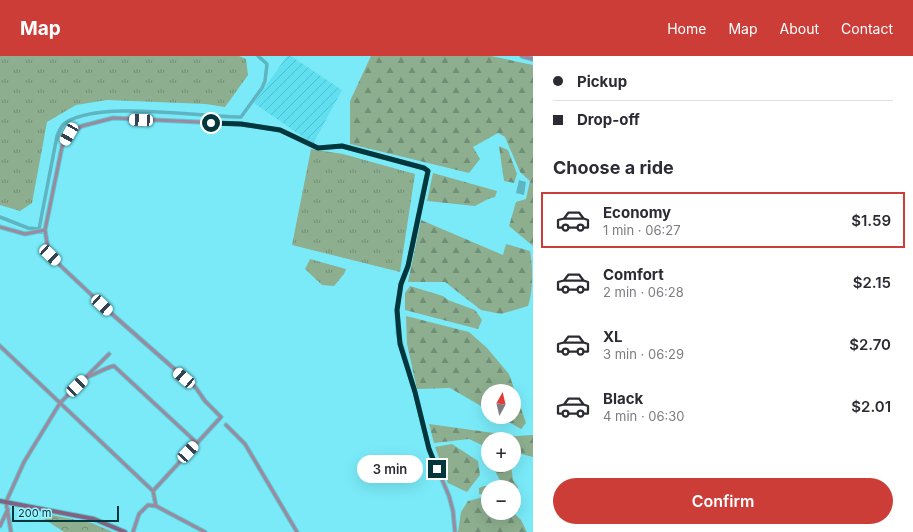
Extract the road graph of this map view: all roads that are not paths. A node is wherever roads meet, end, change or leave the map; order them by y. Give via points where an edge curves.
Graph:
1 (522, 56) edge
2 (533, 59) edge
3 (0, 227) edge
4 (45, 230) junction
5 (0, 346) edge
6 (109, 354) dead end
7 (86, 377) junction
8 (60, 403) junction
9 (226, 425) dead end
10 (197, 443) junction
11 (153, 491) junction
12 (0, 501) edge
13 (6, 502) junction
14 (156, 506) junction
15 (8, 509) junction
16 (0, 526) edge
17 (11, 532) edge
18 (125, 532) edge
19 (133, 532) edge
20 (205, 532) edge
21 (297, 532) edge
22 (455, 532) edge

1 - 2 street
3 - 4 street via 25,234
4 - 10 street via 50,255 196,388 221,416
4 - 22 street via 62,147 69,134 82,126 113,118 241,124 280,130 318,148 342,146 424,168 428,171 408,266 401,284 397,310 398,334 429,449 449,496
5 - 8 street
6 - 7 street
7 - 8 street
7 - 10 street via 114,366
8 - 11 street
8 - 13 street via 24,462
9 - 21 street via 245,444
10 - 11 street
11 - 14 street
12 - 13 main road
13 - 15 street
13 - 18 main road via 94,519
14 - 19 street via 148,506 139,514
14 - 20 street
15 - 16 street
15 - 17 street

